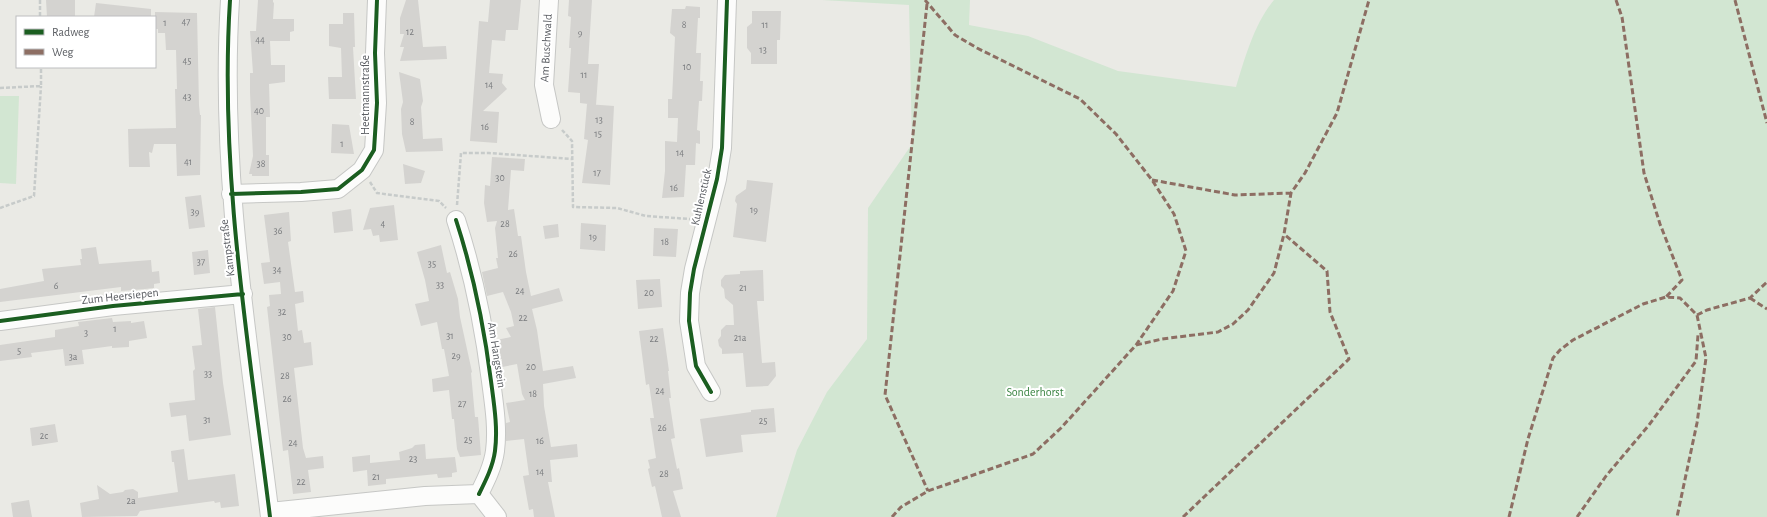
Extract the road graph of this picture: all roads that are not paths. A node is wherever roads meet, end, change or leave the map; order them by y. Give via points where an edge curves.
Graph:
1 (229, 0) edge
2 (377, 0) edge
3 (549, 0) edge
4 (727, 0) edge
5 (551, 119) road end
6 (231, 194) junction
7 (456, 220) dead end
8 (243, 294) junction
9 (0, 321) edge
10 (711, 392) dead end
11 (479, 494) junction
12 (270, 515) edge
13 (497, 517) edge

1 - 6 street, Kampstraße via 227,45
2 - 6 street, Heetmannstraße via 377,103 374,150 362,170 338,189
3 - 5 street, Am Buschwald via 544,85
4 - 10 street, Kuhlenstück via 722,148 690,293 689,321 696,366
6 - 8 street, Kampstraße
7 - 11 street, Am Hangstein via 467,254 486,346 496,417 495,452
8 - 9 street, Zum Heersiepen via 113,306
8 - 12 street, Kampstraße
11 - 12 street via 425,496
11 - 13 street

